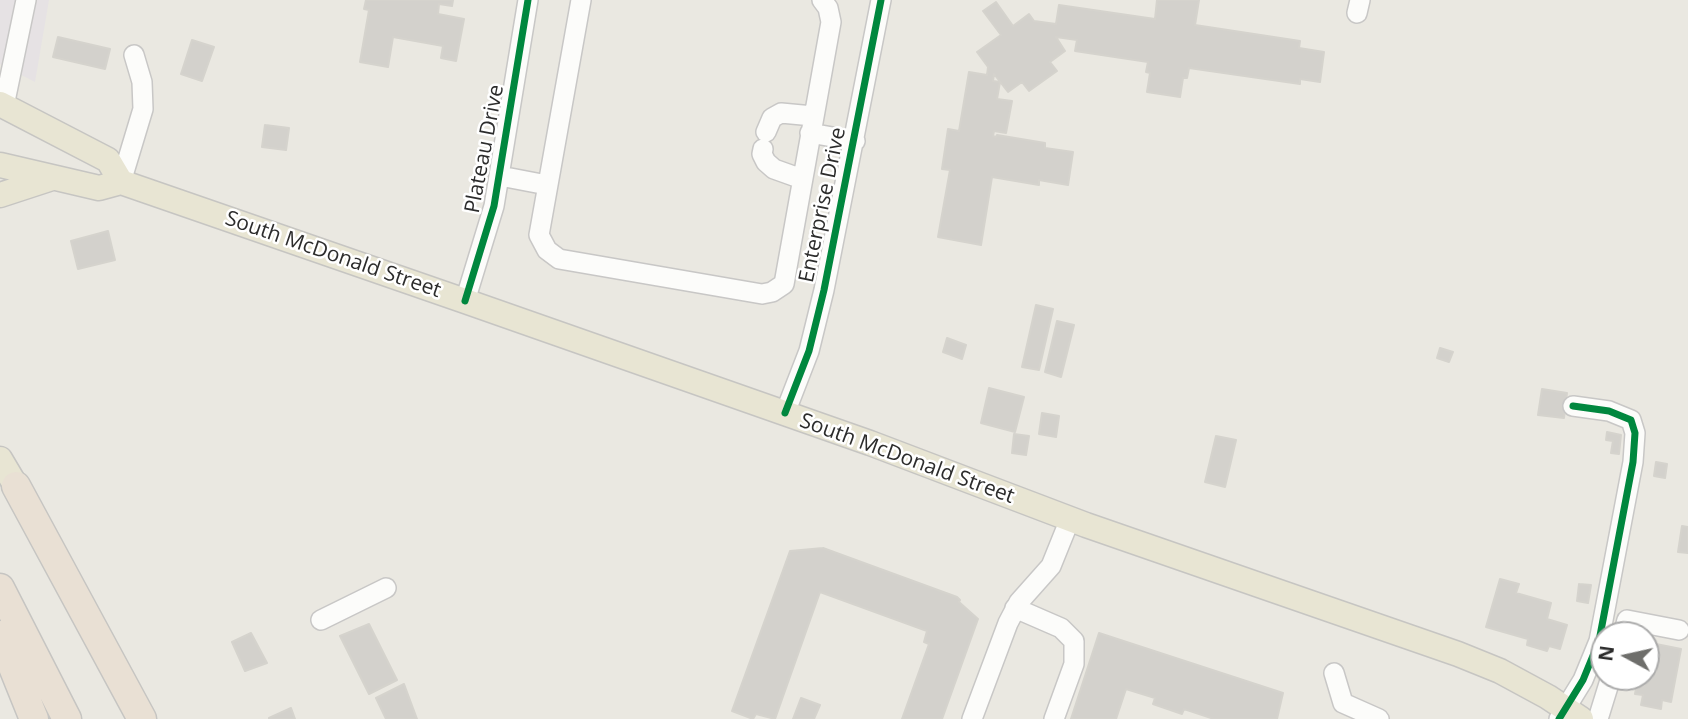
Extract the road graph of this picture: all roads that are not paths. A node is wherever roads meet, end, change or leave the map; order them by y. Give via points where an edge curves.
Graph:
1 (26, 0) edge
2 (528, 0) edge
3 (582, 0) edge
4 (822, 0) edge
5 (881, 0) edge
6 (134, 55) dead end
7 (2, 105) edge
8 (812, 124) junction
9 (855, 141) junction
10 (0, 164) edge
11 (500, 176) junction
12 (52, 178) junction
13 (802, 180) junction
14 (121, 182) junction
15 (547, 185) junction
16 (0, 195) edge
17 (465, 301) junction
18 (1573, 406) dead end
19 (785, 413) junction
20 (0, 459) edge
21 (16, 486) junction
22 (1070, 519) junction
23 (0, 588) edge
24 (386, 588) dead end
25 (1015, 608) junction
26 (321, 620) dead end
27 (1660, 626) edge
28 (1679, 630) dead end
29 (0, 635) edge
30 (1334, 673) dead end
31 (1586, 673) junction
32 (1590, 674) edge
33 (1606, 691) edge
34 (1569, 716) edge
35 (34, 719) edge
36 (67, 719) edge
37 (134, 719) edge
38 (142, 719) edge
39 (972, 719) edge
40 (1054, 719) edge
41 (1379, 719) edge
42 (1598, 719) edge

1 - 7 street
2 - 11 street, Plateau Drive
3 - 15 street
4 - 8 street via 831,22
5 - 9 street, Enterprise Drive
6 - 14 street via 143,108
7 - 14 main road via 108,160
8 - 9 street
8 - 13 street
8 - 13 street via 781,113 772,118 764,140 766,162
9 - 19 street, Enterprise Drive via 809,351
10 - 12 main road, South McDonald Street
11 - 15 street
11 - 17 street, Plateau Drive
12 - 14 main road, South McDonald Street via 99,188
12 - 16 main road
13 - 15 street via 784,284 762,294 559,259 539,236
14 - 17 main road, South McDonald Street
17 - 19 main road, South McDonald Street
18 - 31 street via 1609,411 1631,420 1635,433 1599,641
19 - 22 main road, South McDonald Street
20 - 21 main road
21 - 37 highway
21 - 38 highway
22 - 25 street via 1051,566
22 - 34 main road, South McDonald Street via 1458,654 1500,671
23 - 36 highway
24 - 26 street
25 - 39 street
25 - 40 street via 1062,628 1074,641 1074,664
27 - 28 street
29 - 35 highway
30 - 41 street via 1343,704
31 - 32 street
31 - 34 street
33 - 42 street

